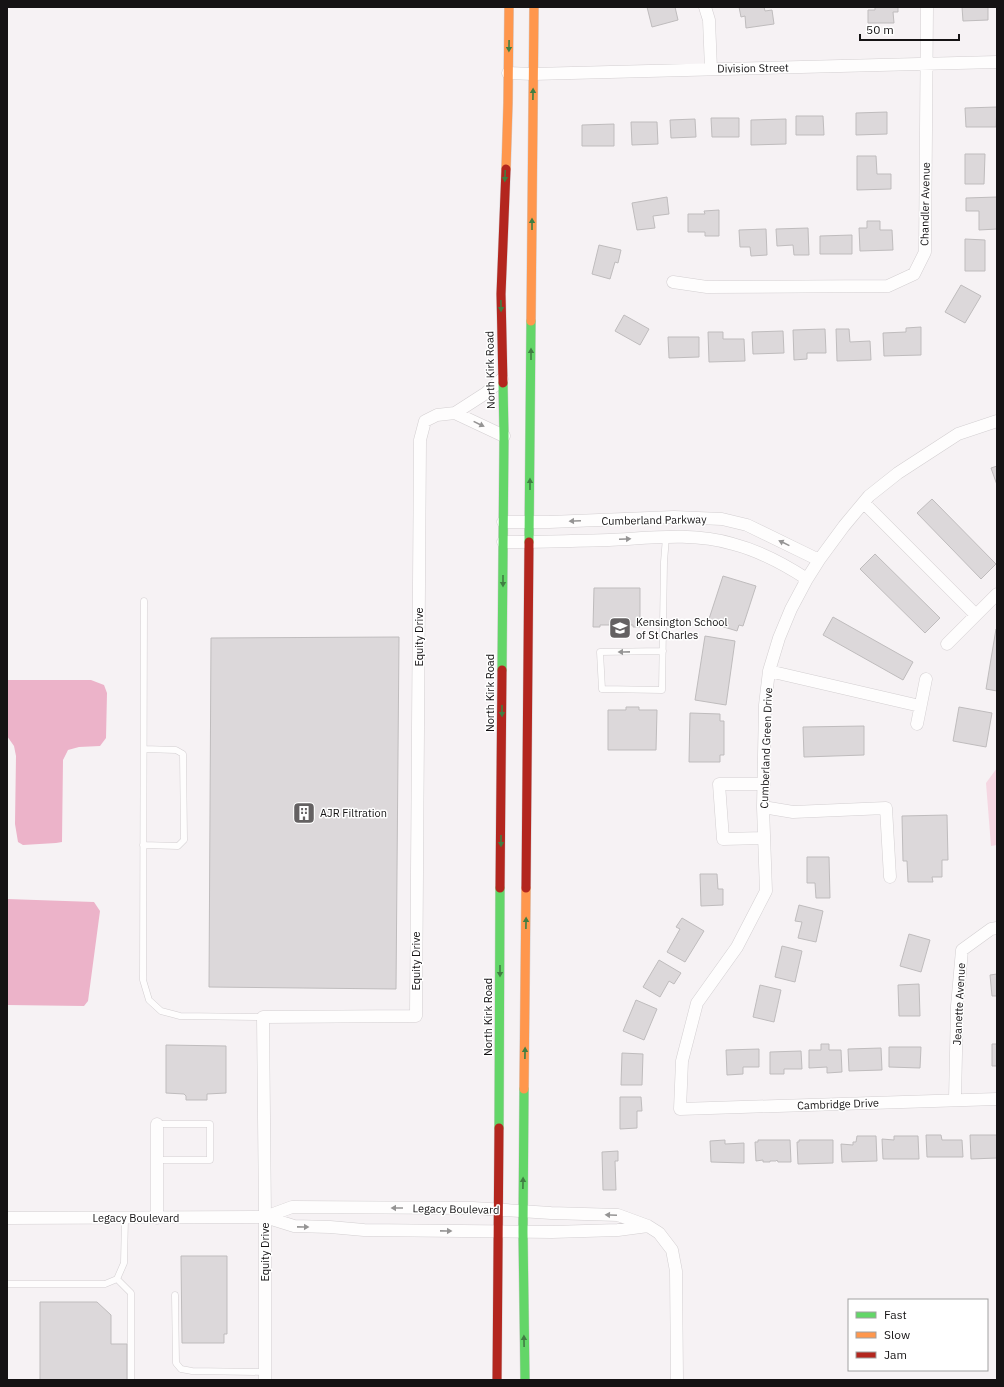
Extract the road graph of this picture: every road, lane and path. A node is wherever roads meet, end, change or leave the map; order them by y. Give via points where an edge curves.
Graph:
1 (509, 7) edge
2 (534, 7) edge
3 (705, 7) edge
4 (927, 7) edge
5 (997, 62) edge
6 (926, 64) junction
7 (710, 69) junction
8 (508, 74) junction
9 (533, 74) junction
10 (673, 282) dead end
11 (502, 379) junction
12 (455, 413) junction
13 (997, 421) edge
14 (504, 436) junction
15 (864, 503) junction
16 (503, 522) junction
17 (530, 523) junction
18 (666, 537) junction
19 (503, 542) junction
20 (530, 542) junction
21 (819, 560) junction
22 (807, 579) junction
23 (997, 594) edge
24 (144, 600) dead end
25 (976, 615) junction
26 (947, 644) dead end
27 (663, 651) junction
28 (769, 671) junction
29 (926, 679) dead end
30 (920, 706) junction
31 (917, 724) dead end
32 (144, 749) junction
33 (764, 784) junction
34 (763, 807) junction
35 (764, 838) junction
36 (143, 845) junction
37 (890, 877) dead end
38 (997, 928) edge
39 (263, 1017) junction
40 (997, 1099) edge
41 (954, 1100) junction
42 (680, 1109) joint
43 (157, 1124) joint
44 (157, 1160) junction
45 (499, 1210) junction
46 (523, 1211) junction
47 (265, 1217) junction
48 (7, 1218) edge
49 (125, 1218) junction
50 (157, 1218) junction
51 (648, 1226) junction
52 (499, 1232) junction
53 (523, 1232) junction
54 (117, 1279) junction
55 (7, 1284) edge
56 (175, 1295) dead end
57 (265, 1376) edge
58 (131, 1379) edge
59 (497, 1380) edge
60 (525, 1380) edge
61 (677, 1380) edge

1 -> 8 main road, North Kirk Road
2 - 9 main road
3 - 7 street via 709,20
4 - 6 street, Chandler Avenue
5 - 6 street, Division Street
6 - 7 street, Division Street
6 - 10 street, Chandler Avenue via 925,252 914,274 888,286 707,287
7 - 9 street, Division Street
8 - 9 street, Division Street
8 -> 11 main road, North Kirk Road via 501,294
17 -> 9 main road
11 - 12 street, Equity Drive
11 - 14 main road, North Kirk Road
12 -> 14 street
12 - 39 street, Equity Drive via 437,415 425,421 420,440 416,1016
13 - 15 street, Cumberland Green Drive via 958,434 898,473
14 - 16 main road, North Kirk Road
15 - 21 street, Cumberland Green Drive
15 - 25 street
16 - 17 street, Cumberland Parkway
16 - 19 main road, North Kirk Road
17 - 20 main road
21 -> 17 street, Cumberland Parkway via 747,525 722,519 674,517
20 -> 18 street, Cumberland Parkway
18 - 22 street, Cumberland Parkway via 699,537 733,543 785,565
18 - 27 lane
19 - 20 street, Cumberland Parkway
19 -> 45 main road, North Kirk Road
46 -> 20 main road
21 - 22 street, Cumberland Green Drive
22 - 28 street, Cumberland Green Drive via 779,638
23 - 25 street
24 - 32 lane
25 - 26 street
27 -> 27 lane via 600,652 602,689 662,690
28 - 30 street
28 - 33 street, Cumberland Green Drive via 765,705
29 - 30 street
30 - 31 street
32 - 36 lane
32 - 36 lane via 176,750 183,754 184,840 178,846
33 - 34 street, Cumberland Green Drive
33 - 35 street via 719,784 723,839
34 - 35 street, Cumberland Green Drive
34 - 37 street via 793,812 886,808
35 - 42 street, Cumberland Green Drive via 766,891 737,946 697,1003 682,1061
36 - 39 lane via 143,980 149,1000 161,1011 180,1016
38 - 41 street, Jeanette Avenue via 991,929 962,950 957,1006
39 - 47 street, Equity Drive
40 - 41 street, Cambridge Drive
41 - 42 street, Cambridge Drive
43 - 44 street
43 - 44 lane via 210,1124 210,1160
44 - 50 street
45 - 46 street, Legacy Boulevard
45 -> 47 street, Legacy Boulevard via 292,1207
45 - 52 main road, North Kirk Road
51 -> 46 street, Legacy Boulevard via 618,1215
46 - 53 main road
47 - 50 street, Legacy Boulevard
47 -> 52 street, Legacy Boulevard via 294,1226
47 - 57 street, Equity Drive
48 - 49 street, Legacy Boulevard
49 - 50 street, Legacy Boulevard
49 - 54 lane via 124,1263
51 - 53 street, Legacy Boulevard via 618,1230
51 - 61 street, Legacy Boulevard via 659,1233 672,1250 676,1270
52 - 53 street, Legacy Boulevard
52 - 59 main road, North Kirk Road
60 -> 53 main road
54 - 55 lane via 105,1284
54 - 58 lane via 131,1293
56 - 57 lane via 176,1363 181,1369

